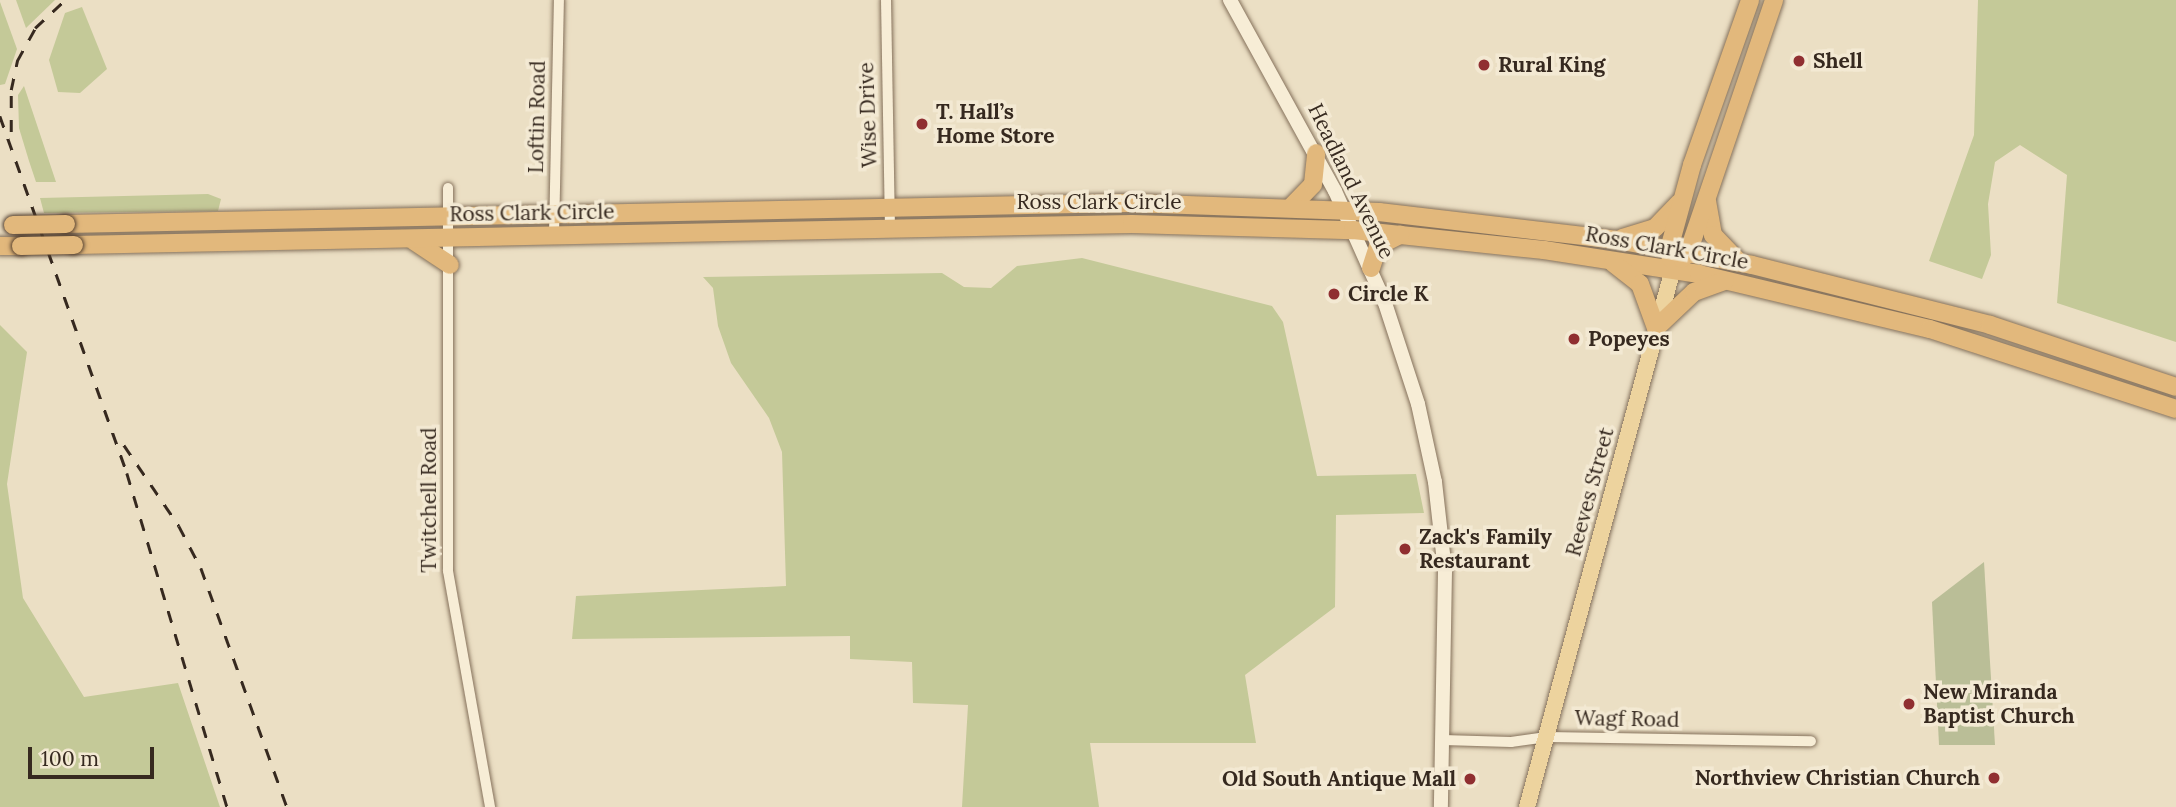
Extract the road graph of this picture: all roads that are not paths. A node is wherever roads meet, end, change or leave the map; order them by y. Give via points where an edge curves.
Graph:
1 (559, 0) edge
2 (886, 0) edge
3 (1230, 0) edge
4 (1750, 0) edge
5 (1774, 0) edge
6 (1316, 153) junction
7 (448, 188) dead end
8 (1707, 190) junction
9 (1682, 201) junction
10 (1292, 206) junction
11 (890, 208) junction
12 (1343, 209) junction
13 (554, 215) junction
14 (449, 217) junction
15 (6, 225) edge
16 (890, 228) junction
17 (1353, 230) junction
18 (1402, 234) junction
19 (554, 235) junction
20 (450, 237) junction
21 (407, 238) junction
22 (1617, 240) junction
23 (0, 246) edge
24 (1669, 249) junction
25 (1688, 253) junction
26 (1607, 259) junction
27 (1740, 262) junction
28 (450, 265) junction
29 (1371, 268) junction
30 (1673, 269) junction
31 (1728, 281) junction
32 (1656, 328) junction
33 (2176, 387) edge
34 (2176, 409) edge
35 (1546, 737) junction
36 (1443, 740) junction
37 (1811, 741) dead end
38 (490, 807) edge
39 (1441, 807) edge
40 (1527, 807) edge

1 - 13 street, Loftin Road
2 - 11 street, Wise Drive
3 - 6 main road, Headland Avenue
4 - 9 highway, Reeves Street
5 - 8 highway, Reeves Street
6 - 10 highway via 1313,184
6 - 12 main road, Headland Avenue
7 - 14 street, Twitchell Road
8 - 25 highway, Reeves Street
8 - 27 highway via 1713,235
9 - 22 highway via 1655,228
9 - 24 highway, Reeves Street
10 - 11 highway, Ross Clark Circle via 1131,203
10 - 12 highway, Ross Clark Circle
11 - 13 highway, Ross Clark Circle
11 - 16 street, Wise Drive
12 - 17 main road, Headland Avenue
12 - 22 highway, Ross Clark Circle
13 - 14 highway, Ross Clark Circle
13 - 19 street, Loftin Road
14 - 15 highway, Ross Clark Circle, bridge
14 - 20 street, Twitchell Road
16 - 17 highway, Ross Clark Circle via 1163,224
16 - 19 highway, Ross Clark Circle
17 - 18 highway, Ross Clark Circle
17 - 29 main road, Headland Avenue
18 - 26 highway, Ross Clark Circle
18 - 29 highway via 1378,246
19 - 20 highway, Ross Clark Circle
20 - 21 highway, Ross Clark Circle
20 - 28 street, Twitchell Road
21 - 23 highway, Ross Clark Circle, bridge
21 - 28 highway via 430,248
22 - 24 highway, Ross Clark Circle
24 - 25 highway, Ross Clark Circle
24 - 30 highway, Reeves Street
25 - 27 highway, Ross Clark Circle
25 - 30 highway, Reeves Street
26 - 30 highway, Ross Clark Circle
26 - 32 highway via 1640,284
27 - 33 highway, Ross Clark Circle via 1976,321
28 - 38 street, Twitchell Road via 449,591
29 - 36 main road, Headland Avenue via 1411,378 1435,482 1447,605
30 - 31 highway, Ross Clark Circle
30 - 32 main road, Reeves Street
31 - 32 highway via 1694,292
31 - 34 highway, Ross Clark Circle via 1930,329
32 - 35 main road, Reeves Street
35 - 36 street, Wagf Road via 1503,742
35 - 37 street, Wagf Road
35 - 40 main road, Reeves Street
36 - 39 main road, Headland Avenue

